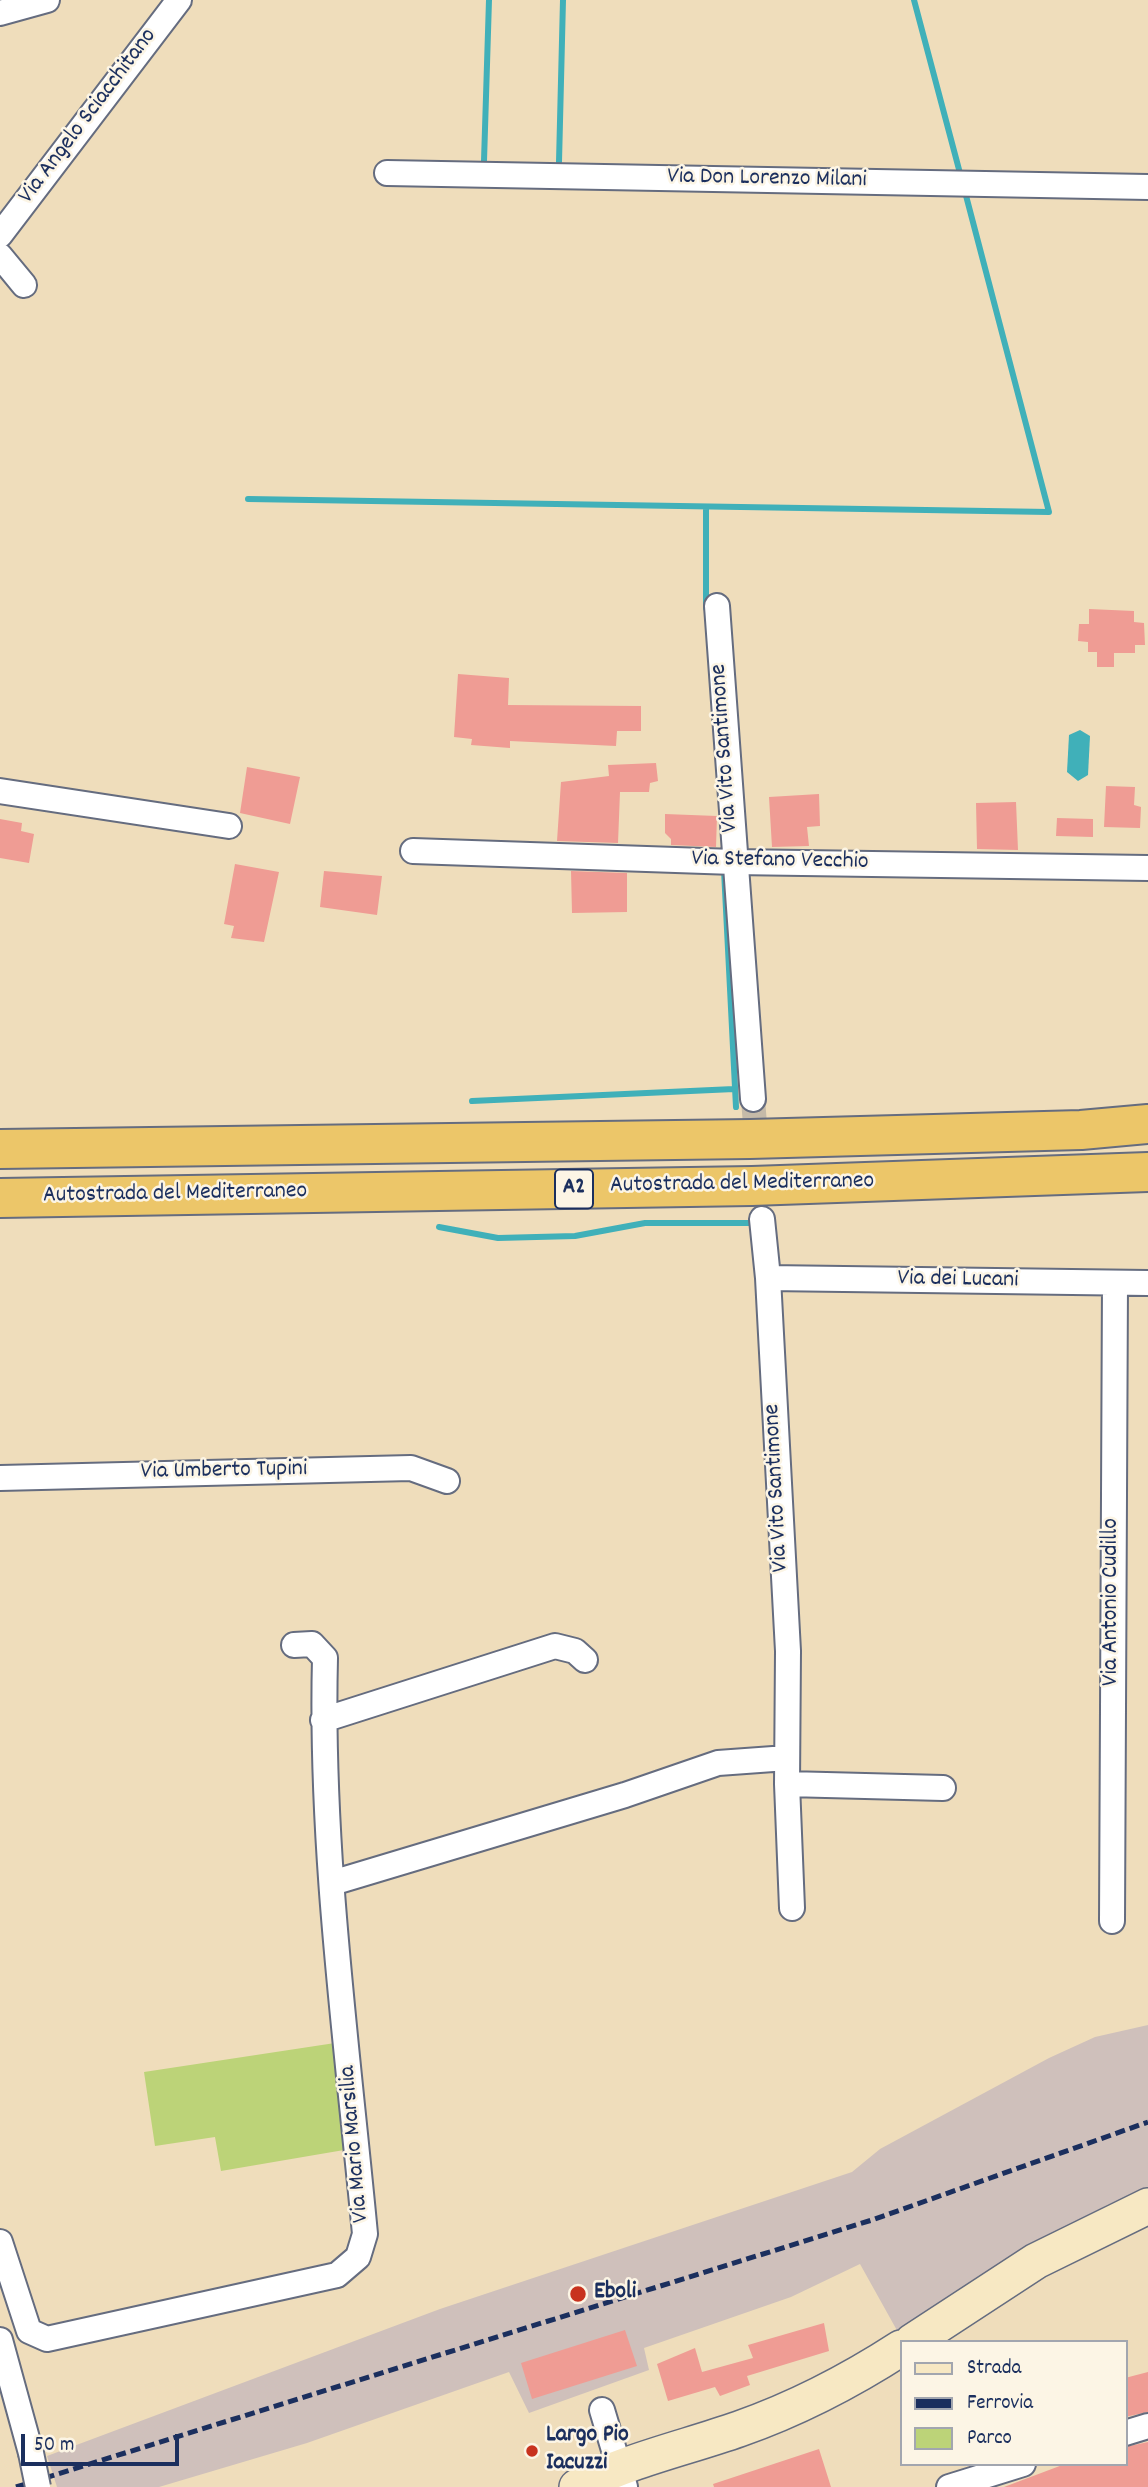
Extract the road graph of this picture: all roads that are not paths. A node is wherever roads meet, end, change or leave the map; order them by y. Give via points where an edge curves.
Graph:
1 (47, 0) edge
2 (179, 0) edge
3 (0, 13) edge
4 (387, 173) dead end
5 (1148, 187) edge
6 (0, 235) edge
7 (0, 256) edge
8 (24, 285) dead end
9 (717, 606) dead end
10 (0, 790) edge
11 (229, 826) dead end
12 (413, 851) dead end
13 (734, 862) junction
14 (1148, 868) edge
15 (752, 1100) tunnel mouth
16 (1148, 1124) edge
17 (0, 1149) edge
18 (1148, 1172) edge
19 (0, 1198) edge
20 (762, 1219) tunnel mouth
21 (768, 1278) junction
22 (1115, 1283) junction
23 (1148, 1283) edge
24 (0, 1478) edge
25 (447, 1481) dead end
26 (294, 1645) dead end
27 (585, 1660) dead end
28 (323, 1720) junction
29 (787, 1758) junction
30 (787, 1784) junction
31 (943, 1788) dead end
32 (332, 1883) junction
33 (792, 1908) dead end
34 (1112, 1921) dead end
35 (1148, 2206) edge
36 (0, 2242) edge
37 (0, 2340) edge
38 (915, 2340) edge
39 (900, 2349) edge
40 (603, 2410) dead end
41 (1148, 2426) edge
42 (1127, 2432) edge
43 (1017, 2466) edge
44 (622, 2477) edge
45 (38, 2487) edge
46 (578, 2487) edge
47 (949, 2487) edge

1 - 3 street
2 - 6 street, Via Angelo Sciacchitano
4 - 5 street, Via Don Lorenzo Milani
7 - 8 street
9 - 13 street, Via Vito Santimone
10 - 11 street
12 - 13 street, Via Stefano Vecchio
13 - 14 street, Via Stefano Vecchio
13 - 15 street, Via Vito Santimone
16 - 17 highway, Autostrada del Mediterraneo / A2 via 1082,1130 750,1139
18 - 19 highway, Autostrada del Mediterraneo / A2 via 752,1186
20 - 21 street, Via Vito Santimone
21 - 22 street, Via dei Lucani
21 - 29 street, Via Vito Santimone via 788,1651
22 - 23 street, Via dei Lucani
22 - 34 street, Via Antonio Cudillo
24 - 25 street, Via Umberto Tupini via 411,1468
26 - 28 street, Via Mario Marsilia via 312,1644 324,1658
27 - 28 street via 575,1651 555,1646
28 - 32 street, Via Mario Marsilia
29 - 30 street, Via Vito Santimone
29 - 32 street via 718,1763
30 - 31 street
30 - 33 street, Via Vito Santimone
32 - 36 street, Via Mario Marsilia via 365,2234 358,2257 337,2275 47,2339 29,2331
35 - 38 street via 1036,2260
37 - 45 street, bridge
39 - 44 street via 810,2400
40 - 44 street
41 - 42 street
43 - 47 street
44 - 46 street

